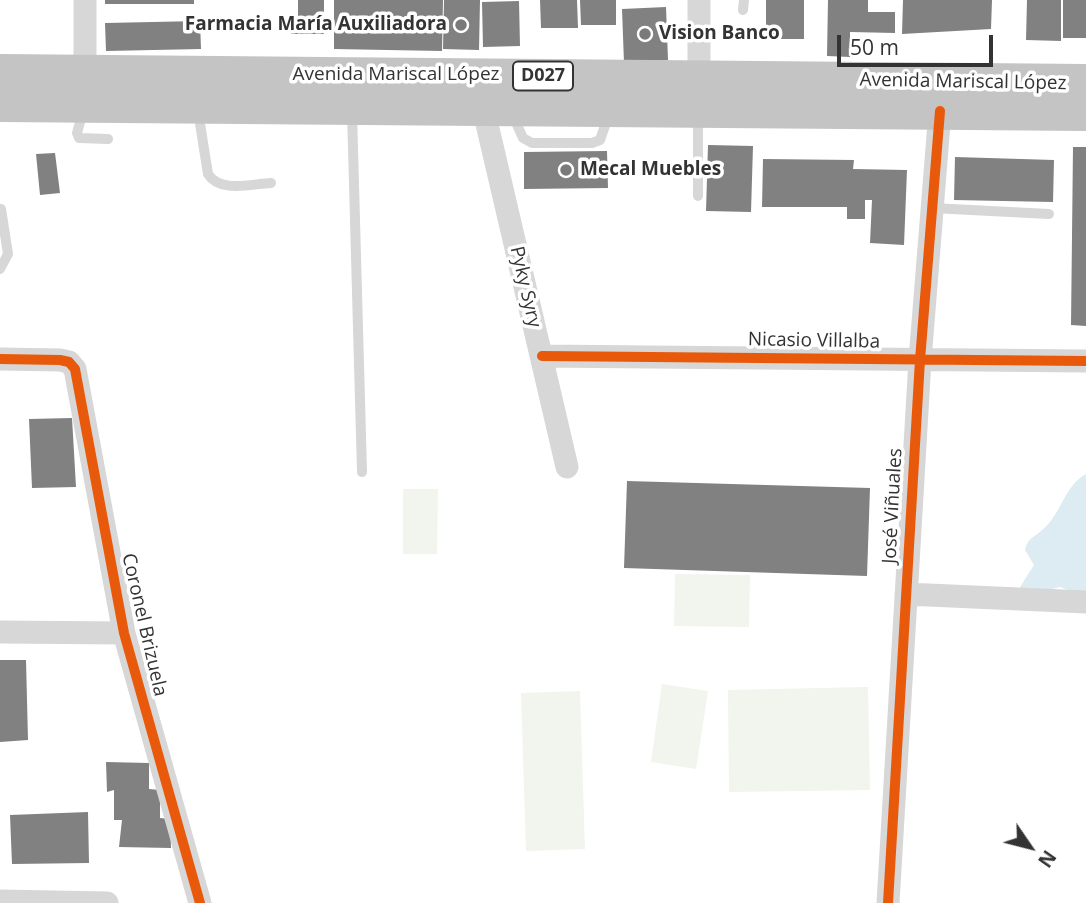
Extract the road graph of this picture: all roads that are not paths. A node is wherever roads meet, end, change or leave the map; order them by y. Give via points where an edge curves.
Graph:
1 (85, 0) edge
2 (699, 0) edge
3 (0, 73) edge
4 (1086, 83) edge
5 (85, 89) junction
6 (699, 93) junction
7 (0, 103) edge
8 (197, 104) junction
9 (352, 106) junction
10 (496, 107) junction
11 (940, 111) junction
12 (1086, 112) edge
13 (108, 139) dead end
14 (271, 183) dead end
15 (698, 196) dead end
16 (932, 208) junction
17 (1, 209) edge
18 (1049, 214) dead end
19 (0, 269) edge
20 (541, 356) junction
21 (0, 359) edge
22 (919, 360) junction
23 (1086, 361) edge
24 (567, 467) dead end
25 (362, 472) dead end
26 (906, 594) junction
27 (1086, 603) edge
28 (0, 632) edge
29 (124, 633) junction
30 (0, 901) edge
31 (107, 903) edge
32 (200, 903) edge
33 (888, 903) edge

1 - 5 street
2 - 6 street
3 - 5 highway, Avenida Mariscal López / D027
4 - 6 highway, Avenida Mariscal López / D027
5 - 6 highway, Avenida Mariscal López / D027
5 - 7 highway, Avenida Mariscal López / D027
5 - 8 highway, Avenida Mariscal López / D027
5 - 13 lane via 79,138
6 - 10 highway, Avenida Mariscal López / D027 via 611,108
6 - 11 highway, Avenida Mariscal López / D027
6 - 15 lane
8 - 9 highway, Avenida Mariscal López / D027
8 - 14 lane via 213,183
9 - 10 highway, Avenida Mariscal López / D027
9 - 25 lane
10 - 20 street, Pyky Syry
11 - 12 highway, Avenida Mariscal López / D027
11 - 16 street, José Viñuales
16 - 18 lane
16 - 22 street, José Viñuales
17 - 19 lane via 8,254
20 - 22 street, Nicasio Villalba
20 - 24 street, Pyky Syry
21 - 29 street, Coronel Brizuela via 60,360 75,369
22 - 23 street, Nicasio Villalba
22 - 26 street, José Viñuales
26 - 27 street
26 - 33 street, José Viñuales
28 - 29 street
29 - 32 street, Coronel Brizuela
30 - 31 street

